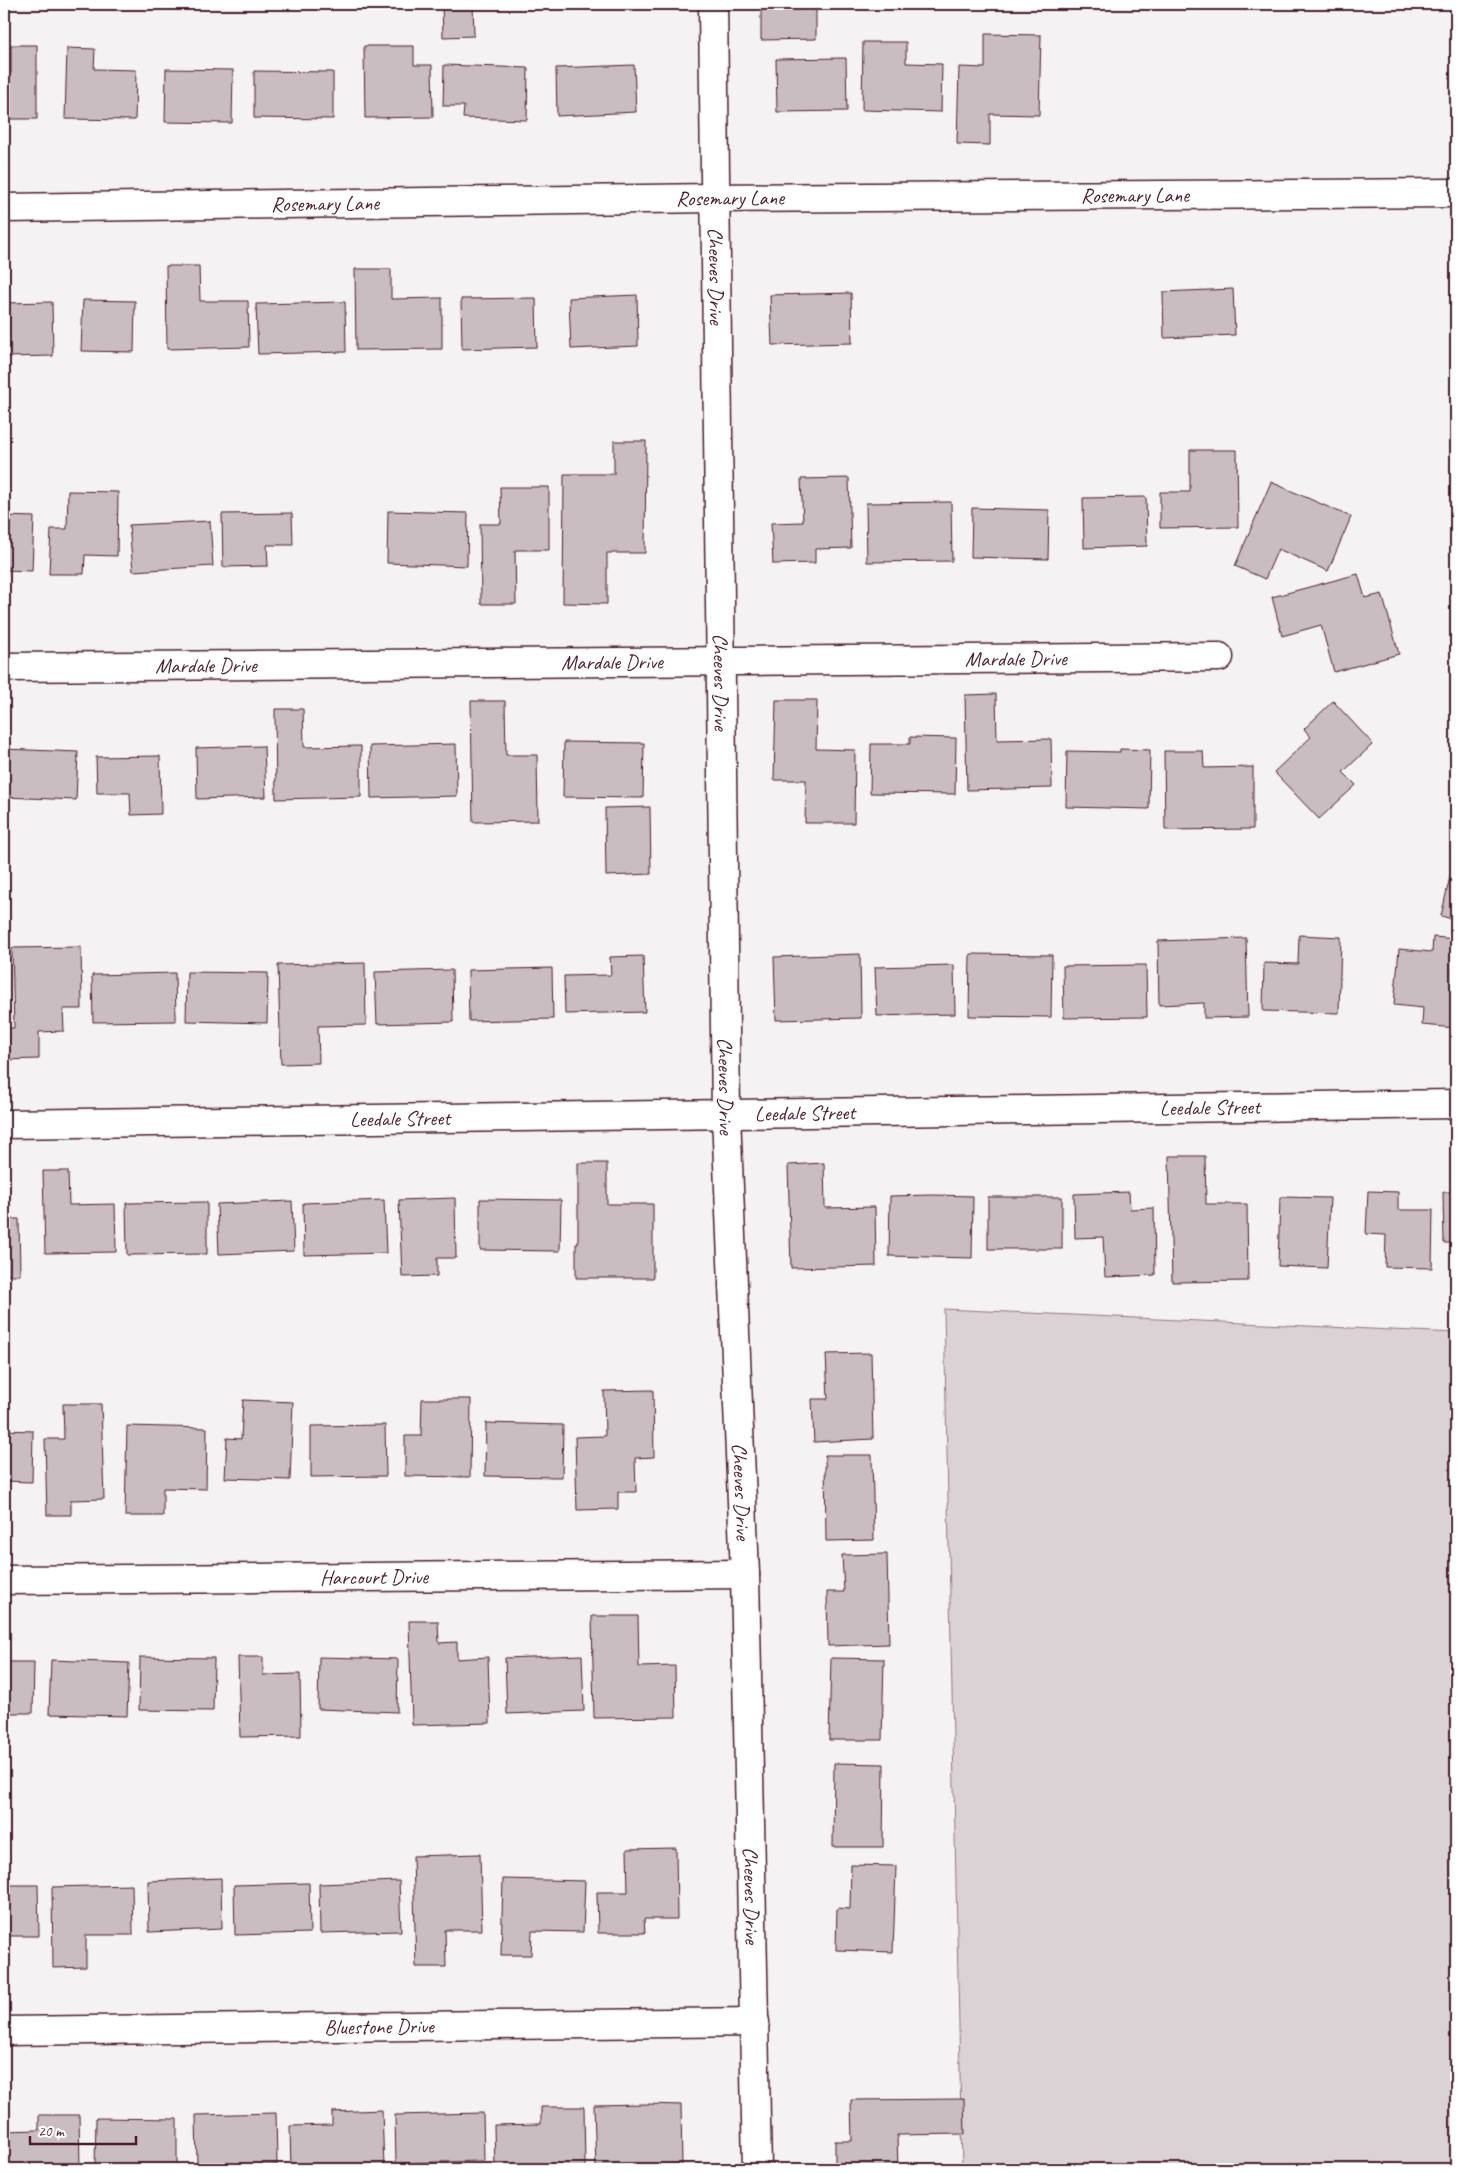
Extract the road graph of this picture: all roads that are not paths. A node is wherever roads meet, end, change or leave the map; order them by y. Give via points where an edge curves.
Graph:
1 (713, 4) edge
2 (1456, 193) edge
3 (714, 198) junction
4 (4, 208) edge
5 (1218, 657) dead end
6 (722, 661) junction
7 (4, 667) edge
8 (1456, 1104) edge
9 (726, 1116) junction
10 (4, 1124) edge
11 (745, 1574) junction
12 (4, 1580) edge
13 (755, 2022) junction
14 (4, 2031) edge
15 (758, 2169) edge

1 - 3 street, Cheeves Drive
2 - 3 street, Rosemary Lane
3 - 4 street, Rosemary Lane
3 - 6 street, Cheeves Drive
5 - 6 street, Mardale Drive
6 - 7 street, Mardale Drive
6 - 9 street, Cheeves Drive
8 - 9 street, Leedale Street
9 - 10 street, Leedale Street
9 - 11 street, Cheeves Drive
11 - 12 street, Harcourt Drive
11 - 13 street, Cheeves Drive
13 - 14 street, Bluestone Drive
13 - 15 street, Cheeves Drive

